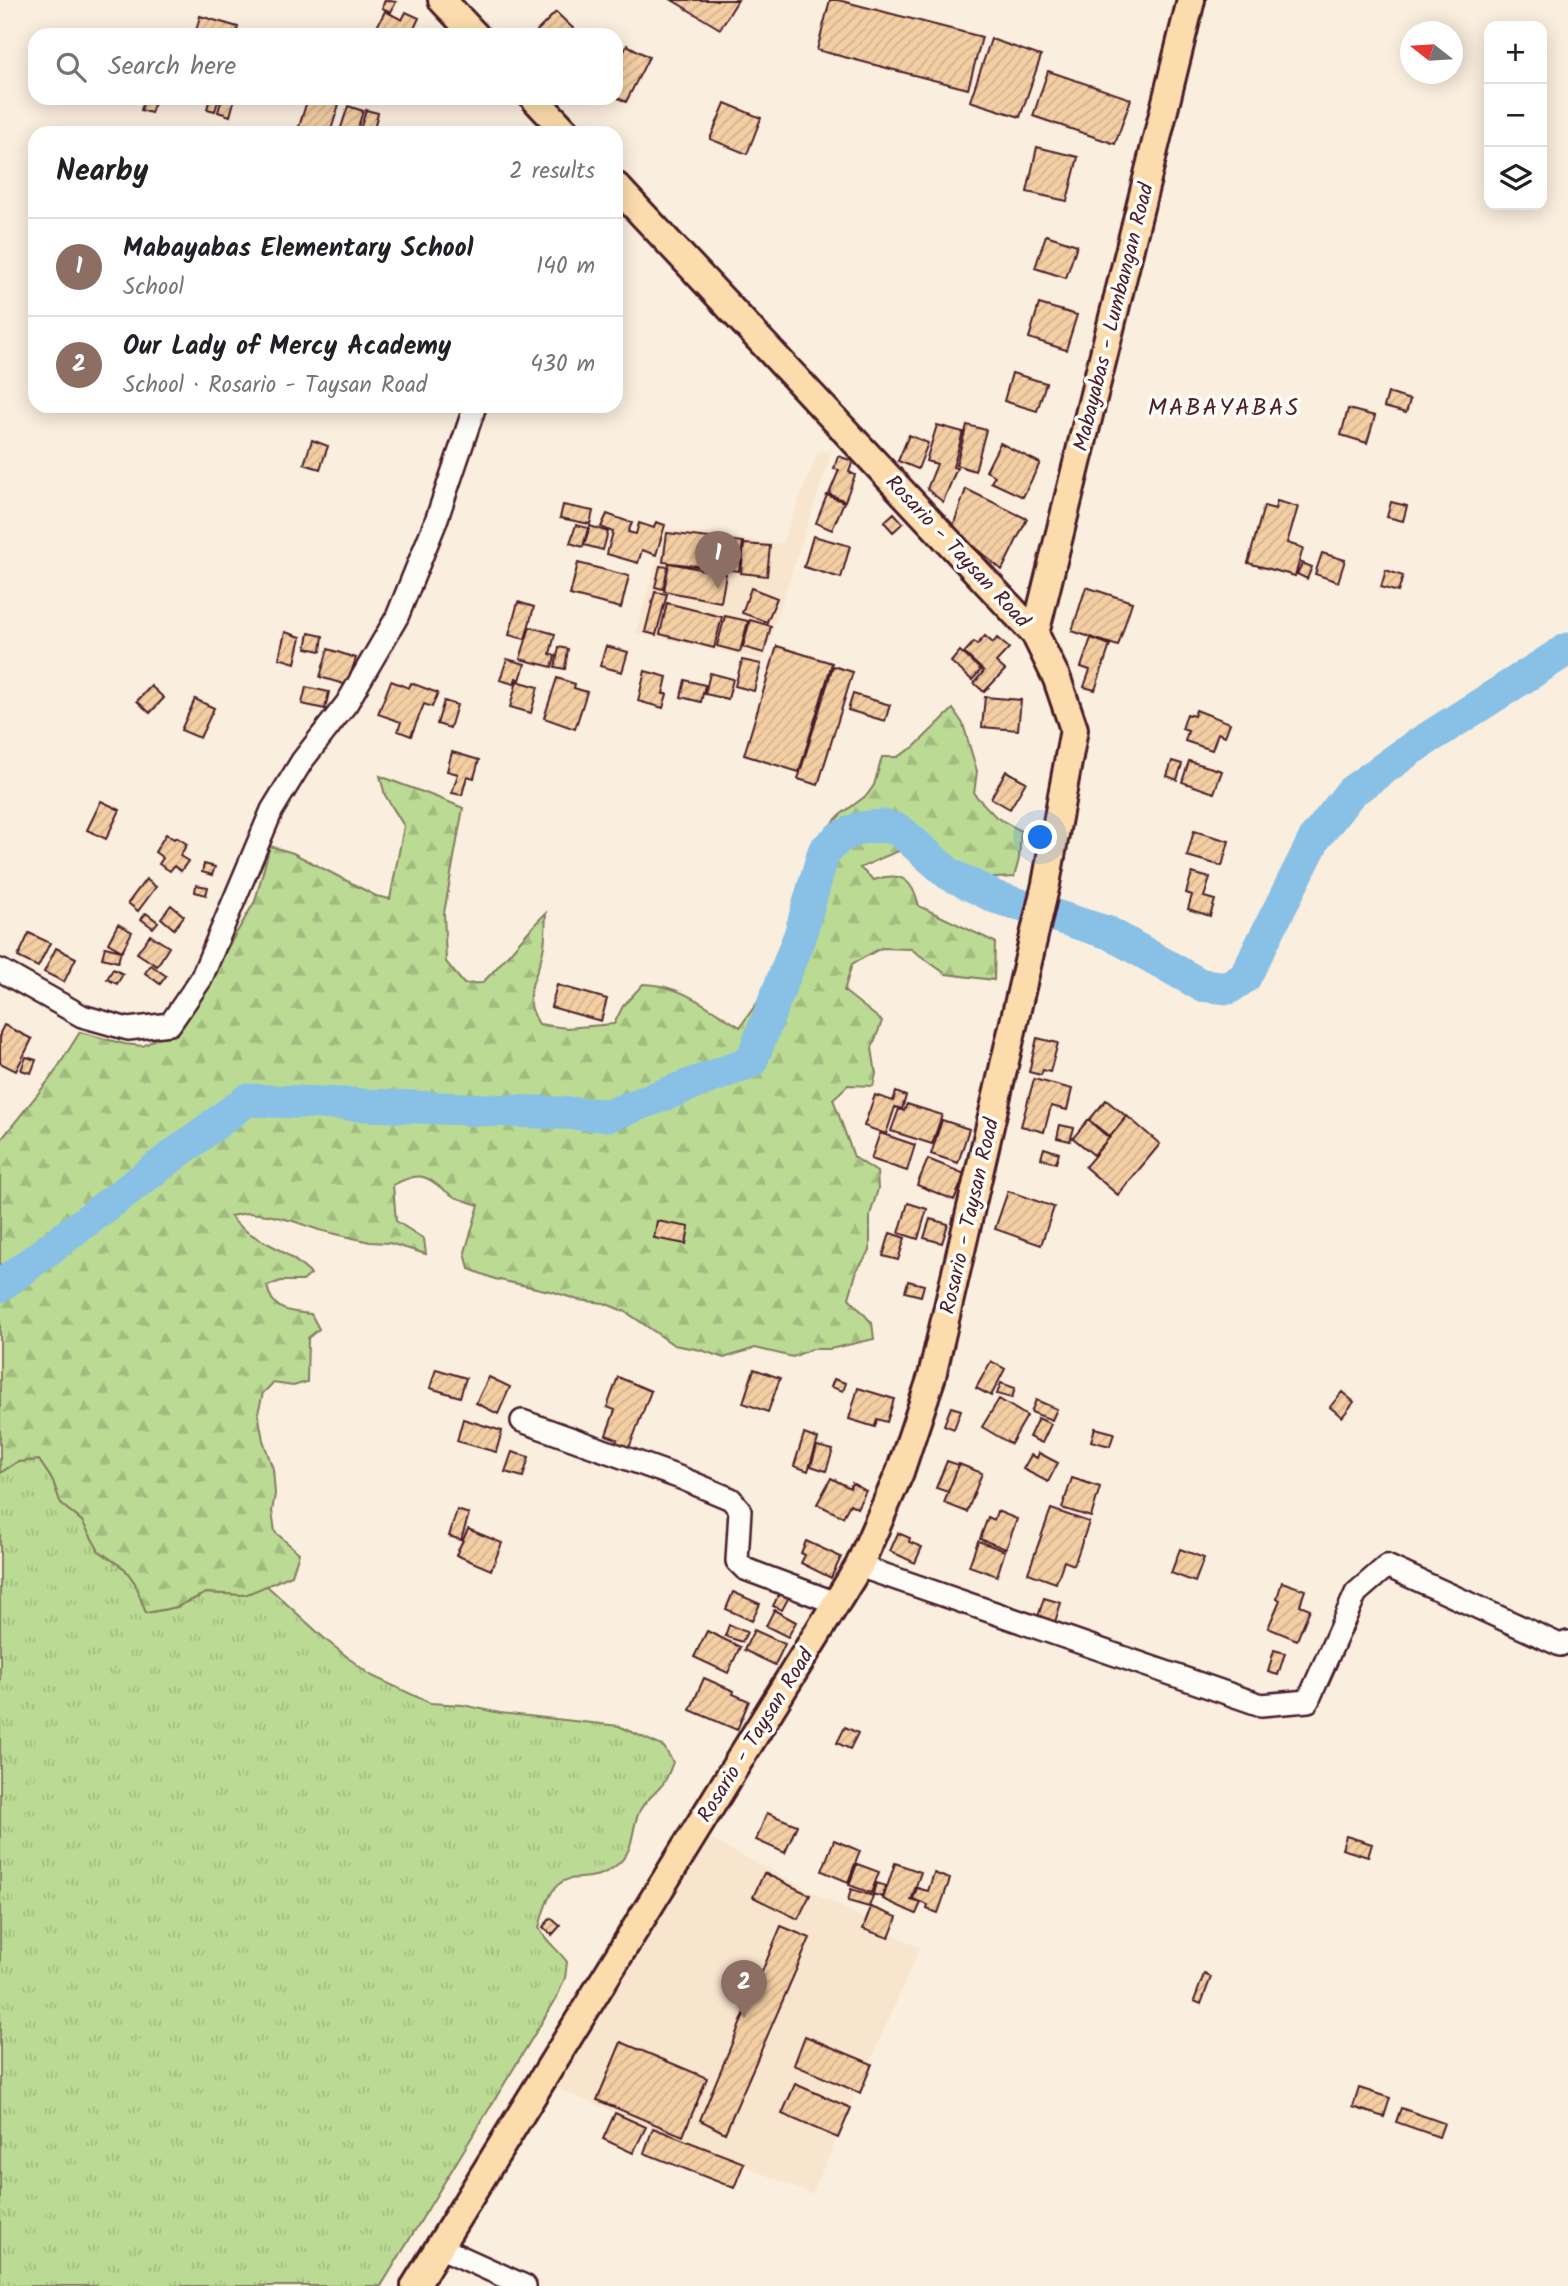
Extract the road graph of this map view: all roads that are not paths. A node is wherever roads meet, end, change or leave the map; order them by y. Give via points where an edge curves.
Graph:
1 (442, 0) edge
2 (1191, 0) edge
3 (468, 28) edge
4 (540, 105) edge
5 (560, 126) edge
6 (623, 193) edge
7 (473, 413) edge
8 (1035, 634) junction
9 (0, 970) edge
10 (522, 1421) dead end
11 (859, 1566) junction
12 (836, 1603) junction
13 (1568, 1642) edge
14 (439, 2247) junction
15 (415, 2286) edge
16 (525, 2286) edge

1 - 3 main road
2 - 8 main road, Mabayabas - Lumbangan Road
4 - 5 main road
6 - 8 main road, Rosario - Taysan Road
7 - 9 street via 397,617 347,703 302,761 272,810 201,979 170,1024 128,1029 82,1016
8 - 11 main road, Rosario - Taysan Road via 1074,729 1046,884 932,1376 900,1472
10 - 12 street via 731,1499 740,1510 737,1561 745,1569
11 - 12 main road, Rosario - Taysan Road
11 - 13 street via 1262,1705 1308,1701 1356,1594 1387,1566 1560,1645
12 - 14 main road, Rosario - Taysan Road
14 - 15 main road, Rosario - Taysan Road
14 - 16 street

